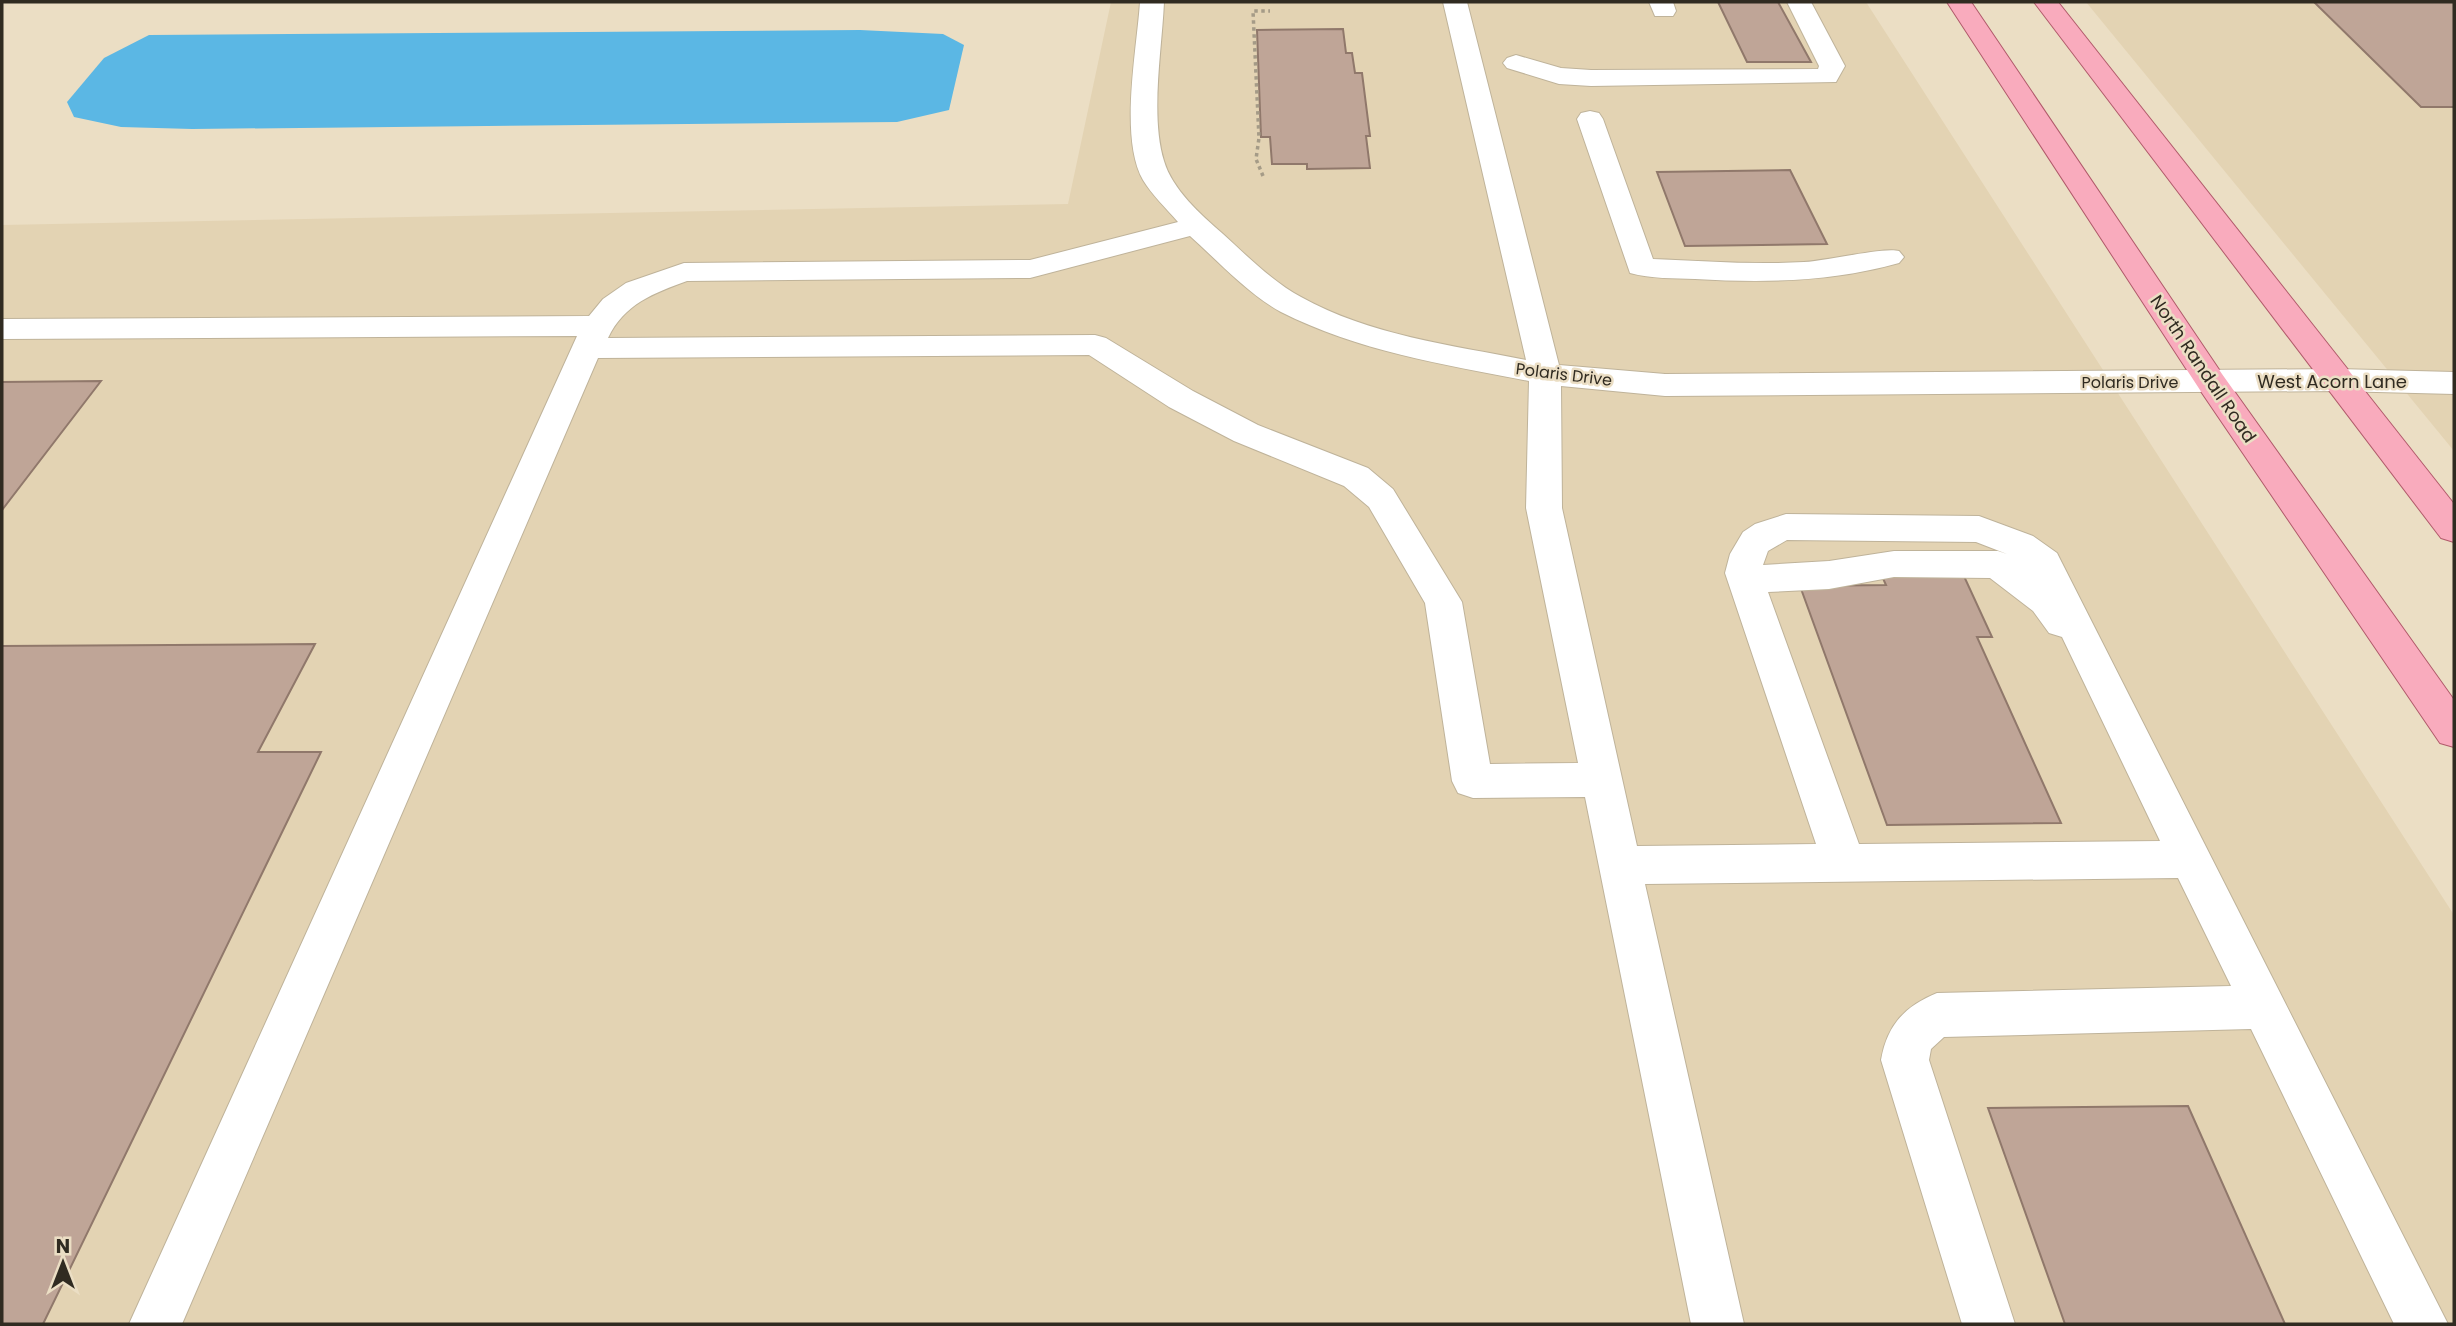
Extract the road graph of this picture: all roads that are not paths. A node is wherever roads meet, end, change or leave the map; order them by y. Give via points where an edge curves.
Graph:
1 (1152, 2) edge
2 (1455, 2) edge
3 (1799, 2) edge
4 (1959, 2) edge
5 (2046, 2) edge
6 (1516, 63) dead end
7 (1590, 118) dead end
8 (1196, 226) junction
9 (1889, 257) dead end
10 (2, 329) edge
11 (592, 337) junction
12 (1545, 374) junction
13 (2339, 380) junction
14 (2211, 382) junction
15 (2454, 383) edge
16 (2454, 529) edge
17 (1746, 580) junction
18 (2097, 670) junction
19 (2454, 731) edge
20 (1601, 779) junction
21 (2190, 859) junction
22 (1844, 863) junction
23 (1620, 865) junction
24 (2264, 1007) junction
25 (155, 1324) edge
26 (1717, 1324) edge
27 (1988, 1324) edge
28 (2422, 1324) edge

1 - 8 street, Polaris Drive via 1145,79 1149,158 1156,178
2 - 12 street
3 - 6 street via 1832,66 1827,77 1591,78 1559,76
4 - 14 main road, North Randall Road
5 - 13 main road
7 - 9 street via 1641,267 1731,271 1843,268
8 - 11 street via 1030,269 684,272 638,287 612,304
8 - 12 street, Polaris Drive via 1290,304 1356,332
10 - 11 street
11 - 20 street via 1095,345 1181,399 1246,433 1356,477 1381,498 1443,602 1473,781
11 - 25 street
12 - 14 street, Polaris Drive via 1665,385
12 - 20 street via 1544,508
13 - 14 street, West Acorn Lane
13 - 15 street, West Acorn Lane
13 - 16 main road
14 - 19 main road, North Randall Road
17 - 18 street via 1829,575 1894,564 1998,565 2046,601
17 - 18 street via 1747,552 1760,535 1786,527 1979,529 2020,545 2044,563
17 - 22 street
18 - 21 street
20 - 23 street
21 - 22 street
21 - 24 street
22 - 23 street
23 - 26 street
24 - 27 street via 1937,1015 1915,1029 1905,1060
24 - 28 street

